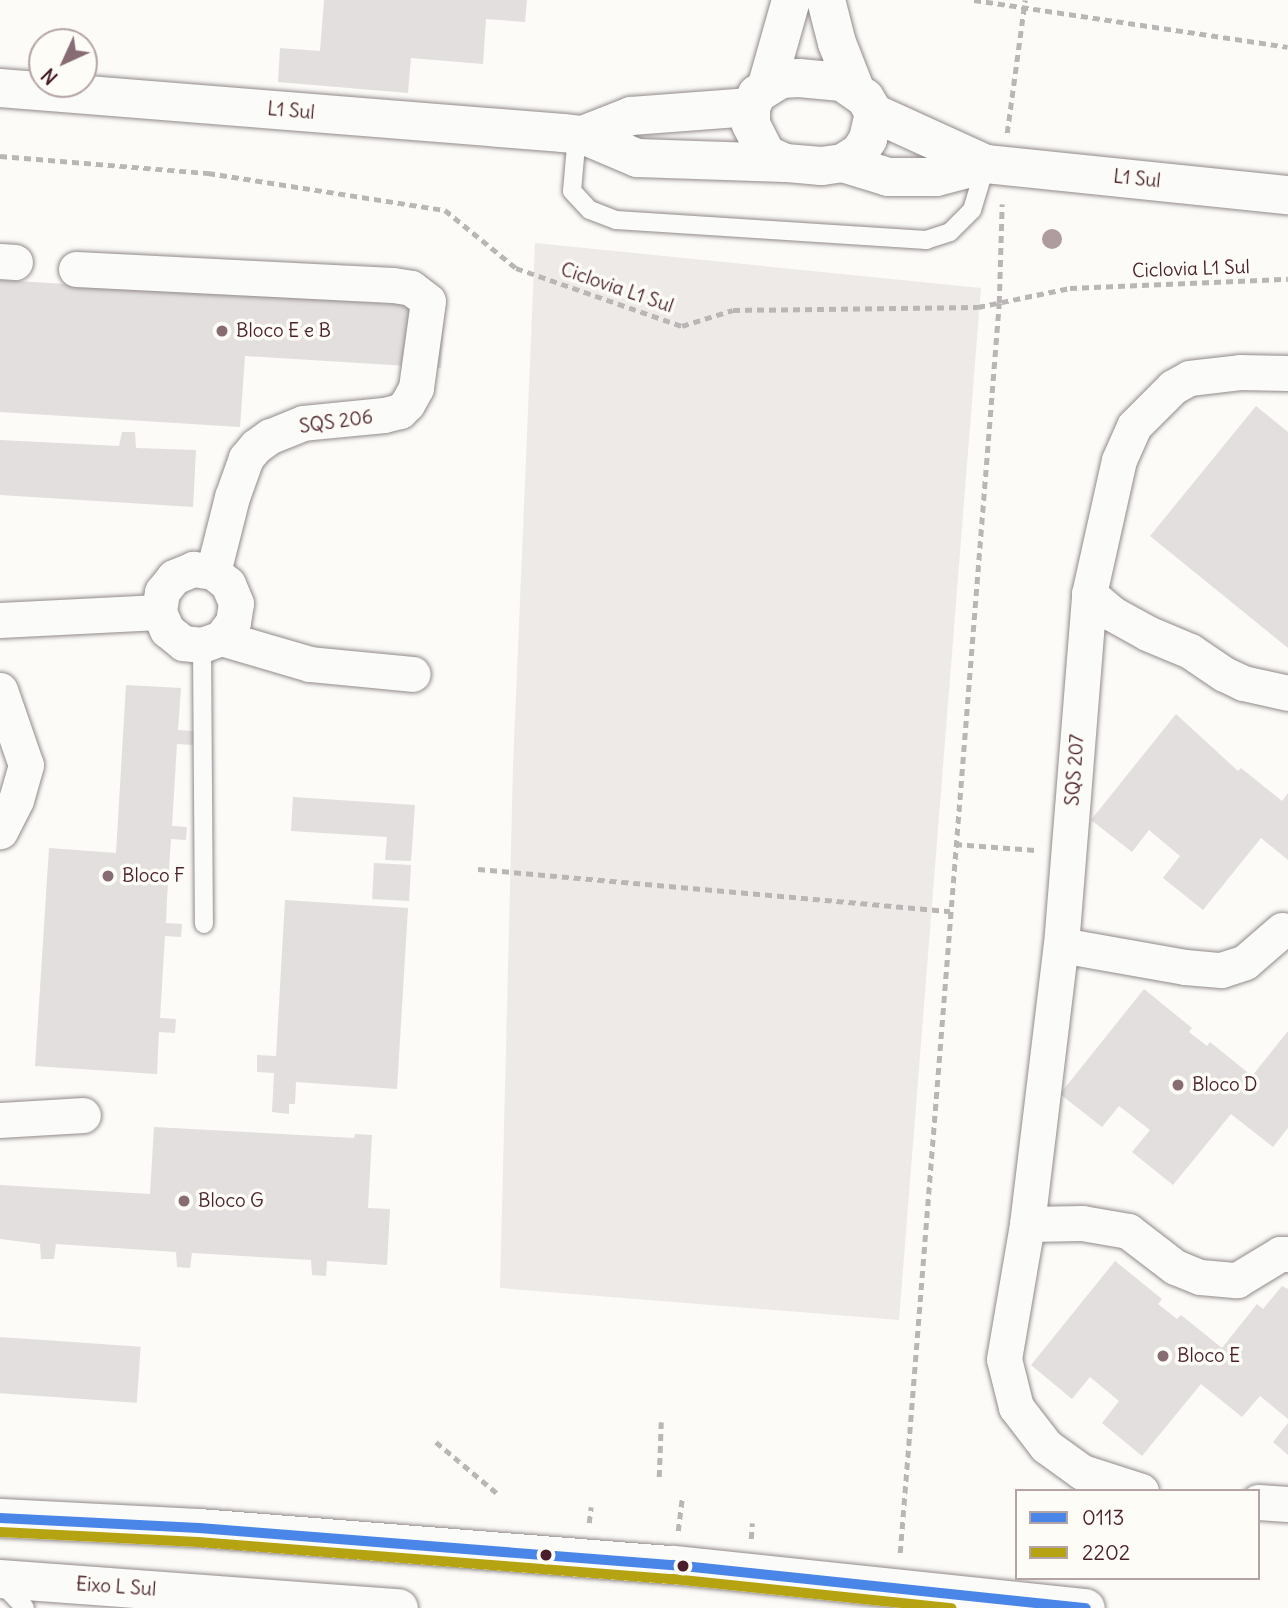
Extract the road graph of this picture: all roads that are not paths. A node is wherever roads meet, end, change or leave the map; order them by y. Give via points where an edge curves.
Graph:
1 (791, 0) edge
2 (826, 0) edge
3 (0, 88) edge
4 (759, 96) junction
5 (865, 101) junction
6 (580, 135) junction
7 (785, 163) junction
8 (843, 163) junction
9 (994, 165) junction
10 (1288, 195) edge
11 (76, 269) dead end
12 (1288, 373) edge
13 (213, 572) junction
14 (1089, 594) junction
15 (159, 612) junction
16 (0, 620) edge
17 (212, 642) junction
18 (413, 674) dead end
19 (0, 690) edge
20 (1288, 693) edge
21 (8, 801) edge
22 (0, 831) edge
23 (204, 924) dead end
24 (1282, 930) dead end
25 (1061, 945) junction
26 (83, 1115) dead end
27 (0, 1120) edge
28 (1027, 1223) junction
29 (1288, 1254) edge
30 (1135, 1489) edge
31 (1260, 1502) edge
32 (1288, 1504) edge
33 (0, 1518) edge
34 (0, 1580) edge
35 (353, 1606) edge
36 (25, 1608) edge
37 (399, 1608) edge
38 (1086, 1608) edge

1 - 4 street
2 - 5 street via 837,43
3 - 6 street, L1 Sul
4 - 5 street via 781,79 819,78 842,82
4 - 6 street, L1 Sul via 631,116
4 - 7 street via 751,124 757,141 766,154
5 - 8 street via 868,139 860,152
5 - 9 street, L1 Sul
6 - 7 street, L1 Sul via 637,158
6 - 9 lane via 572,191 590,210 616,220 926,240 950,232 972,210
7 - 8 street
8 - 9 street, L1 Sul via 888,177 937,177
9 - 10 street, L1 Sul
11 - 13 street, SQS 206 via 411,288 428,302 415,388 400,411 303,423 256,446 246,458 232,497
12 - 14 street, SQS 207 via 1189,378 1173,387 1134,426 1119,460
13 - 15 street via 193,569 174,577 162,592
13 - 17 street via 228,584 236,603 233,622
14 - 20 street via 1147,634 1190,650 1242,683
14 - 25 street, SQS 207
15 - 16 street
15 - 17 street via 167,630 183,643
17 - 18 street via 310,664
17 - 23 lane
19 - 21 street via 26,765
21 - 22 street
24 - 25 street via 1245,962 1221,970
25 - 28 street, SQS 207
26 - 27 street
28 - 29 street via 1082,1223 1128,1231 1175,1267 1200,1277 1237,1280 1280,1254
28 - 30 street, SQS 207 via 1004,1359 1016,1407 1046,1446 1082,1472
31 - 32 street
33 - 38 street via 199,1528 674,1565
34 - 35 street, Eixo L Sul
34 - 36 lane
35 - 37 street, Eixo L Sul

